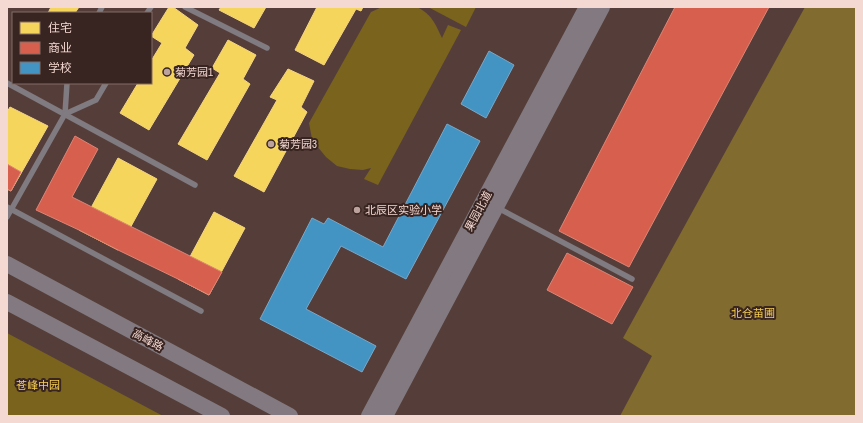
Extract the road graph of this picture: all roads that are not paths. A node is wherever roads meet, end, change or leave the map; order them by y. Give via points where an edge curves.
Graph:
1 (185, 7) edge
2 (586, 7) edge
3 (602, 7) edge
4 (266, 48) dead end
5 (7, 82) edge
6 (67, 84) edge
7 (105, 84) edge
8 (65, 114) junction
9 (195, 185) dead end
10 (490, 204) junction
11 (9, 208) edge
12 (7, 217) edge
13 (7, 264) edge
14 (632, 279) dead end
15 (7, 302) edge
16 (201, 310) dead end
17 (222, 416) edge
18 (290, 416) edge
19 (369, 416) edge
20 (385, 416) edge

1 - 4 lane
2 - 10 street, 果园北道
3 - 10 street, 果园北道
5 - 8 lane
6 - 8 lane
7 - 8 lane via 96,100
8 - 9 lane
8 - 11 lane
10 - 14 lane
10 - 19 street, 果园北道
10 - 20 street, 果园北道
11 - 12 lane
11 - 16 lane
13 - 18 street, 高峰路
15 - 17 street

